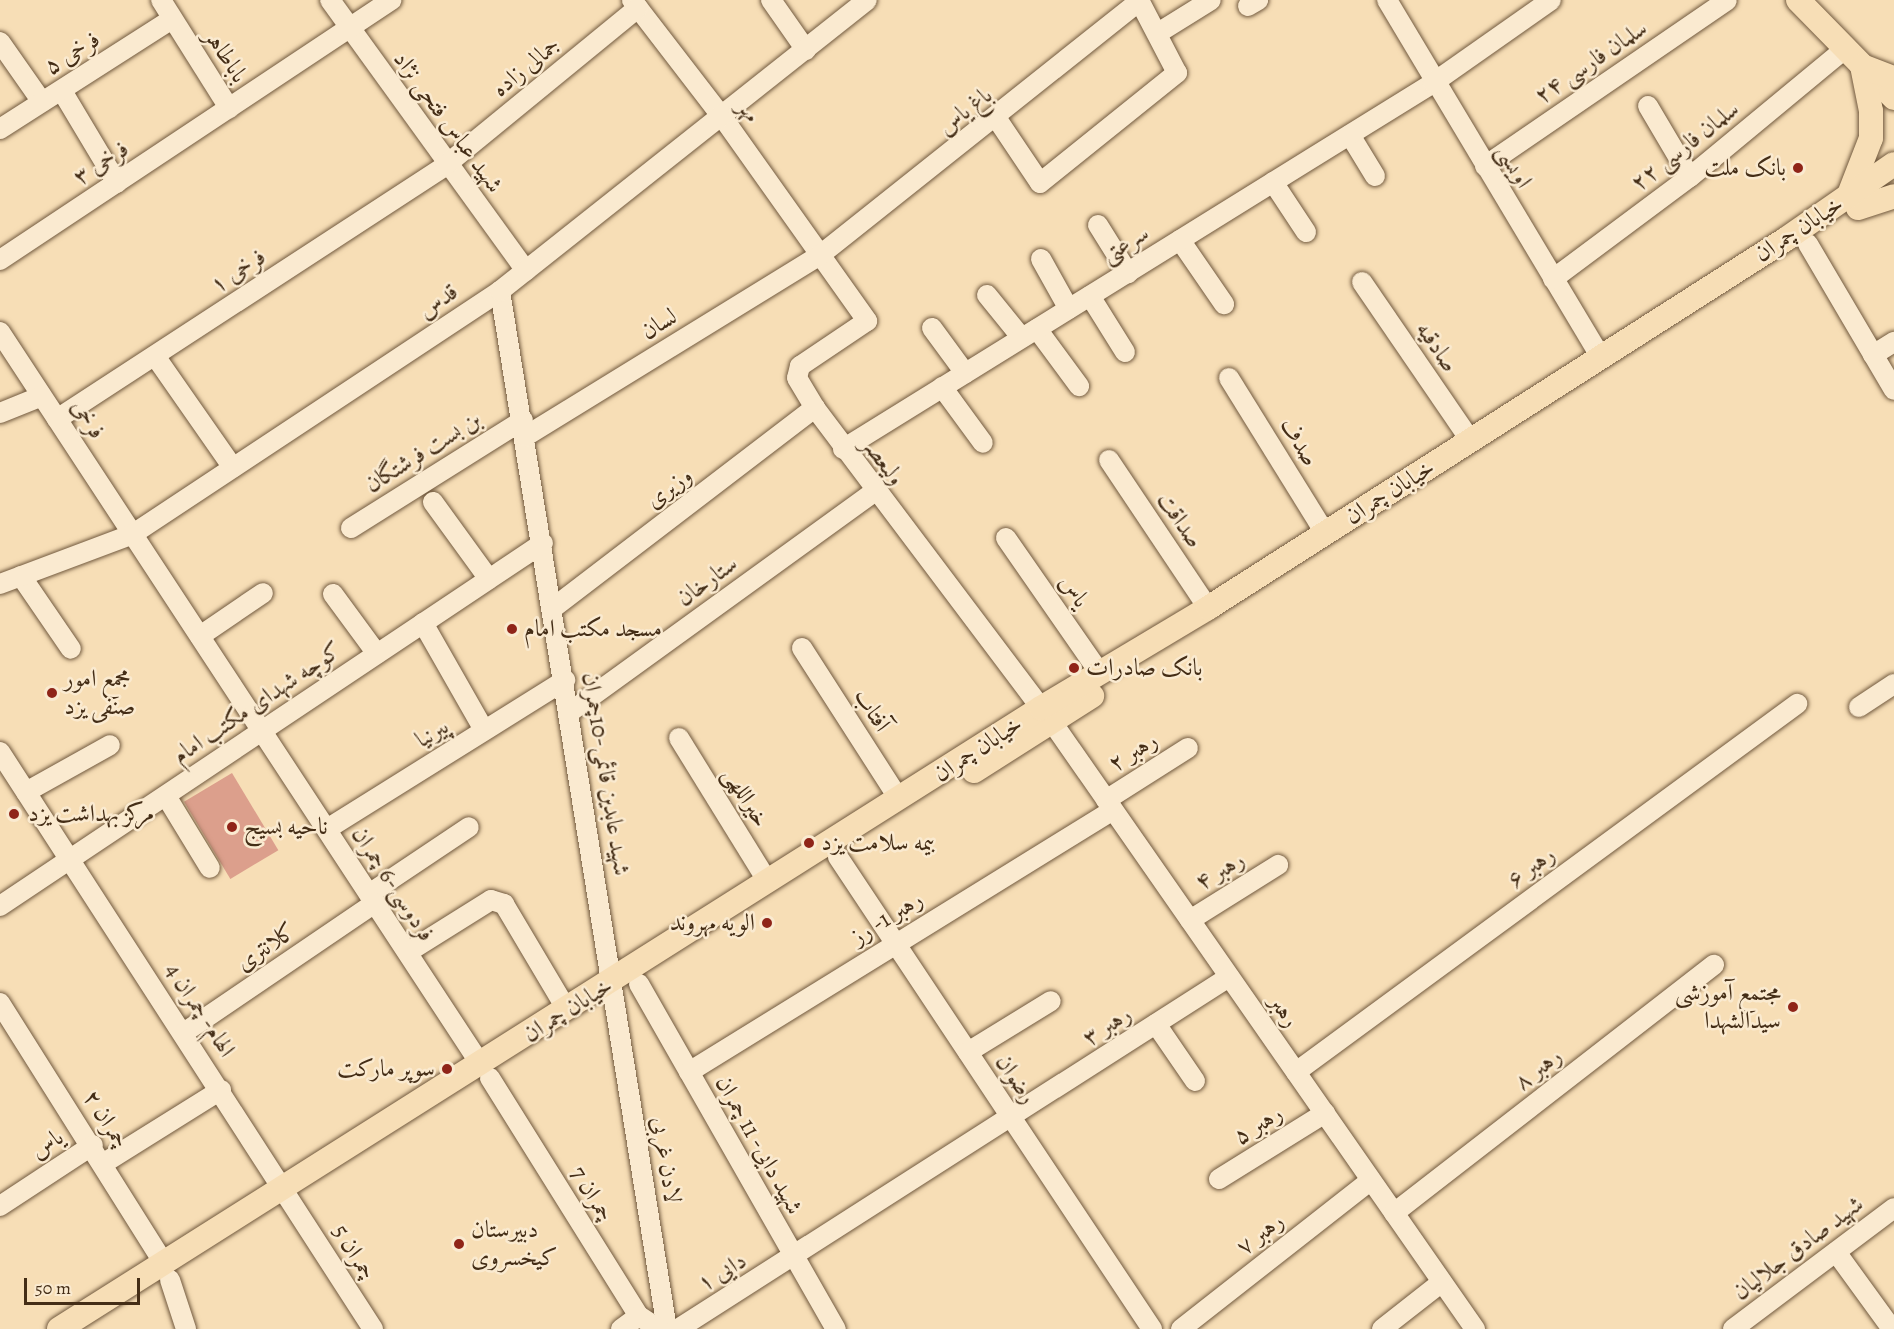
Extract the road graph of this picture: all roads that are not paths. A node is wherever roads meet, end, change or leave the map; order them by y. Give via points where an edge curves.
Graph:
1 (161, 0) edge
2 (330, 0) edge
3 (391, 0) edge
4 (771, 0) edge
5 (867, 0) edge
6 (1211, 0) edge
7 (1387, 0) edge
8 (1551, 0) edge
9 (1727, 0) edge
10 (1798, 0) edge
11 (1140, 1) edge
12 (635, 4) edge
13 (172, 19) junction
14 (350, 30) junction
15 (1160, 38) junction
16 (0, 42) edge
17 (806, 50) junction
18 (1854, 58) junction
19 (1894, 78) edge
20 (1433, 83) junction
21 (62, 91) junction
22 (1894, 98) edge
23 (42, 102) junction
24 (1648, 106) dead end
25 (230, 108) junction
26 (723, 118) junction
27 (997, 119) junction
28 (0, 129) edge
29 (1350, 135) junction
30 (1894, 164) edge
31 (446, 165) junction
32 (1485, 166) junction
33 (1375, 176) dead end
34 (1690, 177) junction
35 (1273, 182) junction
36 (117, 183) junction
37 (1894, 185) edge
38 (1894, 196) edge
39 (1852, 204) junction
40 (1098, 225) dead end
41 (1306, 232) dead end
42 (1180, 240) junction
43 (1808, 244) junction
44 (819, 256) junction
45 (1041, 259) dead end
46 (0, 260) edge
47 (526, 271) junction
48 (1128, 273) junction
49 (1553, 279) junction
50 (1362, 282) dead end
51 (500, 291) junction
52 (987, 295) dead end
53 (1090, 296) junction
54 (1224, 304) dead end
55 (1069, 309) junction
56 (932, 328) dead end
57 (0, 332) edge
58 (1029, 334) junction
59 (1894, 342) edge
60 (1125, 352) dead end
61 (1873, 355) junction
62 (154, 356) junction
63 (1600, 356) junction
64 (965, 373) junction
65 (1229, 378) dead end
66 (1079, 386) dead end
67 (942, 387) junction
68 (1894, 390) edge
69 (42, 396) junction
70 (815, 408) junction
71 (0, 413) edge
72 (57, 419) junction
73 (524, 428) junction
74 (1471, 441) junction
75 (983, 444) dead end
76 (843, 449) junction
77 (1109, 460) dead end
78 (233, 468) junction
79 (874, 492) junction
80 (433, 502) dead end
81 (351, 528) dead end
82 (1325, 533) junction
83 (133, 534) junction
84 (1006, 538) dead end
85 (543, 543) junction
86 (21, 576) junction
87 (489, 579) junction
88 (0, 584) edge
89 (263, 593) dead end
90 (333, 594) dead end
91 (553, 608) junction
92 (1208, 608) junction
93 (423, 623) junction
94 (200, 636) junction
95 (802, 648) dead end
96 (71, 649) dead end
97 (377, 654) junction
98 (1100, 673) junction
99 (565, 680) junction
100 (1894, 684) edge
101 (1797, 704) dead end
102 (1859, 707) dead end
103 (570, 712) junction
104 (1046, 715) junction
105 (484, 730) junction
106 (262, 731) junction
107 (679, 738) dead end
108 (110, 745) dead end
109 (1188, 748) dead end
110 (0, 752) edge
111 (26, 792) junction
112 (166, 796) junction
113 (899, 799) junction
114 (1110, 805) junction
115 (469, 827) dead end
116 (327, 829) junction
117 (838, 857) junction
118 (70, 860) junction
119 (1278, 865) dead end
120 (210, 868) dead end
121 (768, 882) junction
122 (372, 898) junction
123 (0, 906) edge
124 (1190, 920) junction
125 (895, 943) junction
126 (408, 952) junction
127 (1714, 965) dead end
128 (1229, 977) junction
129 (639, 984) junction
130 (613, 990) junction
131 (1051, 1001) dead end
132 (0, 1003) edge
133 (567, 1010) junction
134 (1156, 1024) junction
135 (185, 1032) junction
136 (968, 1052) junction
137 (486, 1071) junction
138 (689, 1072) junction
139 (1296, 1072) junction
140 (1195, 1081) dead end
141 (221, 1090) junction
142 (1325, 1113) junction
143 (1011, 1118) junction
144 (93, 1145) junction
145 (104, 1163) junction
146 (1219, 1179) dead end
147 (1371, 1180) junction
148 (289, 1196) junction
149 (0, 1206) edge
150 (1894, 1208) edge
151 (1394, 1213) junction
152 (1836, 1252) junction
153 (793, 1258) junction
154 (167, 1273) junction
155 (1442, 1282) junction
156 (639, 1316) junction
157 (59, 1329) edge
158 (89, 1329) edge
159 (186, 1329) edge
160 (373, 1329) edge
161 (621, 1329) edge
162 (659, 1329) edge
163 (667, 1329) edge
164 (678, 1329) edge
165 (836, 1329) edge
166 (1152, 1329) edge
167 (1181, 1329) edge
168 (1382, 1329) edge
169 (1475, 1329) edge
170 (1733, 1329) edge
171 (1892, 1329) edge

1 - 13 street, باباطاهر
2 - 14 street, شهید عباس فتحی نژاد
3 - 14 street, فرخی ۳
4 - 17 street
5 - 17 street, قدس
6 - 15 street
7 - 20 street, اویسی
8 - 20 street, سرعتی
9 - 32 street, سلمان فارسی ۲۴
10 - 18 main road
11 - 15 street
11 - 27 street, باغ یاس
12 - 26 street, مهر
12 - 31 street, جمالی زاده
13 - 21 street, فرخی ۵
13 - 25 street, باباطاهر
14 - 25 street, فرخی ۳
14 - 31 street, شهید عباس فتحی نژاد
15 - 27 street via 1177,73 1040,183
16 - 23 street
17 - 26 street, قدس
18 - 19 main road
18 - 22 main road
18 - 34 street, سلمان فارسی ۲۲
18 - 39 main road via 1871,111 1871,138
20 - 29 street, سرعتی
20 - 32 street, اویسی
21 - 23 street, فرخی ۵
21 - 36 street
23 - 28 street, فرخی ۵
24 - 34 street
25 - 36 street, فرخی ۳
26 - 44 street, مهر
26 - 47 street, قدس
27 - 44 street, باغ یاس
29 - 33 street
29 - 35 street, سرعتی
30 - 39 main road, خیابان چمران
31 - 47 street, شهید عباس فتحی نژاد
31 - 62 street, فرخی ۱
32 - 49 street, اویسی
34 - 49 street, سلمان فارسی ۲۲
35 - 41 street
35 - 42 street, سرعتی
36 - 46 street, فرخی ۳
37 - 39 main road, خیابان چمران
38 - 39 main road
39 - 43 main road, خیابان چمران
39 - 63 main road, خیابان چمران
40 - 48 street
42 - 48 street, سرعتی
42 - 54 street
43 - 61 street
43 - 104 main road, خیابان چمران
44 - 70 street, ولیعصر via 867,321 800,366 797,378
44 - 73 street, لسان
45 - 55 street
47 - 51 street, قدس
48 - 53 street, سرعتی
49 - 63 street, اویسی
50 - 74 street, صادقیه
51 - 73 street, شهید عابدین قائمی-10چمران
51 - 78 street, قدس
52 - 58 street
53 - 55 street, سرعتی
53 - 60 street
55 - 58 street, سرعتی
56 - 64 street
57 - 69 street, فرخی
58 - 64 street, سرعتی
58 - 66 street
59 - 61 street
61 - 68 street
62 - 72 street, فرخی ۱
62 - 78 street
63 - 74 main road, خیابان چمران
64 - 67 street, سرعتی
65 - 82 street, صدف
67 - 75 street
67 - 76 street, سرعتی
69 - 71 street
69 - 72 street, فرخی
70 - 76 street, ولیعصر
70 - 91 street, وزیری
72 - 83 street, فرخی
73 - 81 street, بن بست فرشتگان
73 - 85 street, شهید عابدین قائمی-10چمران
74 - 82 main road, خیابان چمران
76 - 79 street, ولیعصر
77 - 92 street, صداقت
78 - 83 street, قدس
79 - 103 street, ستارخان
79 - 104 street, ولیعصر
80 - 87 street
82 - 92 main road, خیابان چمران
83 - 86 street, قدس
83 - 94 street, فرخی
84 - 98 street, یاس
85 - 87 street, کوچه شهدای مکتب امام
85 - 91 street, شهید عابدین قائمی-10چمران
86 - 88 street, قدس
86 - 96 street
87 - 93 street, کوچه شهدای مکتب امام
89 - 94 street
90 - 97 street
91 - 99 street, شهید عابدین قائمی-10چمران
92 - 98 main road, خیابان چمران
93 - 97 street, کوچه شهدای مکتب امام
93 - 105 street
94 - 106 street, فردوسی-6 چمران
95 - 113 street, آفتاب
97 - 106 street, کوچه شهدای مکتب امام
98 - 104 main road, خیابان چمران
99 - 103 street, شهید عابدین قائمی-10چمران
99 - 105 street, پیرنیا
100 - 102 street
101 - 139 street, رهبر ۶
103 - 130 street, شهید عابدین قائمی-10چمران
104 - 113 main road, خیابان چمران
104 - 114 street, رهبر
104 - 117 main road, خیابان چمران
105 - 116 street, پیرنیا
106 - 112 street, کوچه شهدای مکتب امام
106 - 116 street, فردوسی-6 چمران
107 - 121 street, خیراللهی
108 - 111 street
109 - 114 street, رهبر ۲
110 - 111 street, الهام- چمران 4
111 - 118 street, الهام- چمران 4
112 - 118 street, کوچه شهدای مکتب امام
112 - 120 street
113 - 121 main road, خیابان چمران
114 - 124 street, رهبر
114 - 125 street, رهبر 1- رز
115 - 122 street, کلانتری
116 - 122 street, فردوسی-6 چمران
117 - 125 street, رضوان
117 - 129 main road, خیابان چمران
118 - 123 street, کوچه شهدای مکتب امام
118 - 135 street, الهام- چمران 4
119 - 124 street, رهبر ۴
121 - 130 main road, خیابان چمران
122 - 126 street, فردوسی-6 چمران
122 - 135 street, کلانتری
124 - 128 street, رهبر
125 - 136 street, رضوان
125 - 138 street, رهبر 1- رز
126 - 133 street via 491,900 504,904
126 - 137 street, فردوسی-6 چمران
127 - 151 street, رهبر ۸
128 - 134 street, رهبر ۳
128 - 139 street, رهبر
129 - 130 main road, خیابان چمران
129 - 138 street, شهید دایی- 11 چمران
130 - 133 main road, خیابان چمران
130 - 137 main road, خیابان چمران
130 - 163 street, لادن غربی
131 - 136 street
132 - 144 street, چمران ۲
133 - 137 main road, خیابان چمران
134 - 140 street
134 - 143 street, رهبر ۳
135 - 141 street, الهام- چمران 4
136 - 143 street, رضوان
137 - 148 main road, خیابان چمران
137 - 156 street, چمران 7
138 - 153 street, شهید دایی- 11 چمران
139 - 142 street, رهبر
141 - 145 street
141 - 148 street, الهام- چمران 4
142 - 146 street, رهبر ۵
142 - 147 street, رهبر
143 - 153 street, رهبر ۳
143 - 166 street, رضوان
144 - 145 street, چمران ۲
144 - 149 street, یاس
145 - 154 street, چمران ۲
147 - 151 street, رهبر
147 - 167 street, رهبر ۷
148 - 154 main road, خیابان چمران
148 - 160 street, چمران 5
150 - 152 street, شهید صادق جلالیان
151 - 155 street, رهبر
152 - 170 street, شهید صادق جلالیان
152 - 171 street
153 - 164 street, دایی ۱
153 - 165 street, شهید دایی- 11 چمران
154 - 157 main road, خیابان چمران
154 - 158 main road, خیابان چمران
154 - 159 street, چمران ۲
155 - 168 street
155 - 169 street, رهبر
156 - 161 street
156 - 162 street, چمران 7

